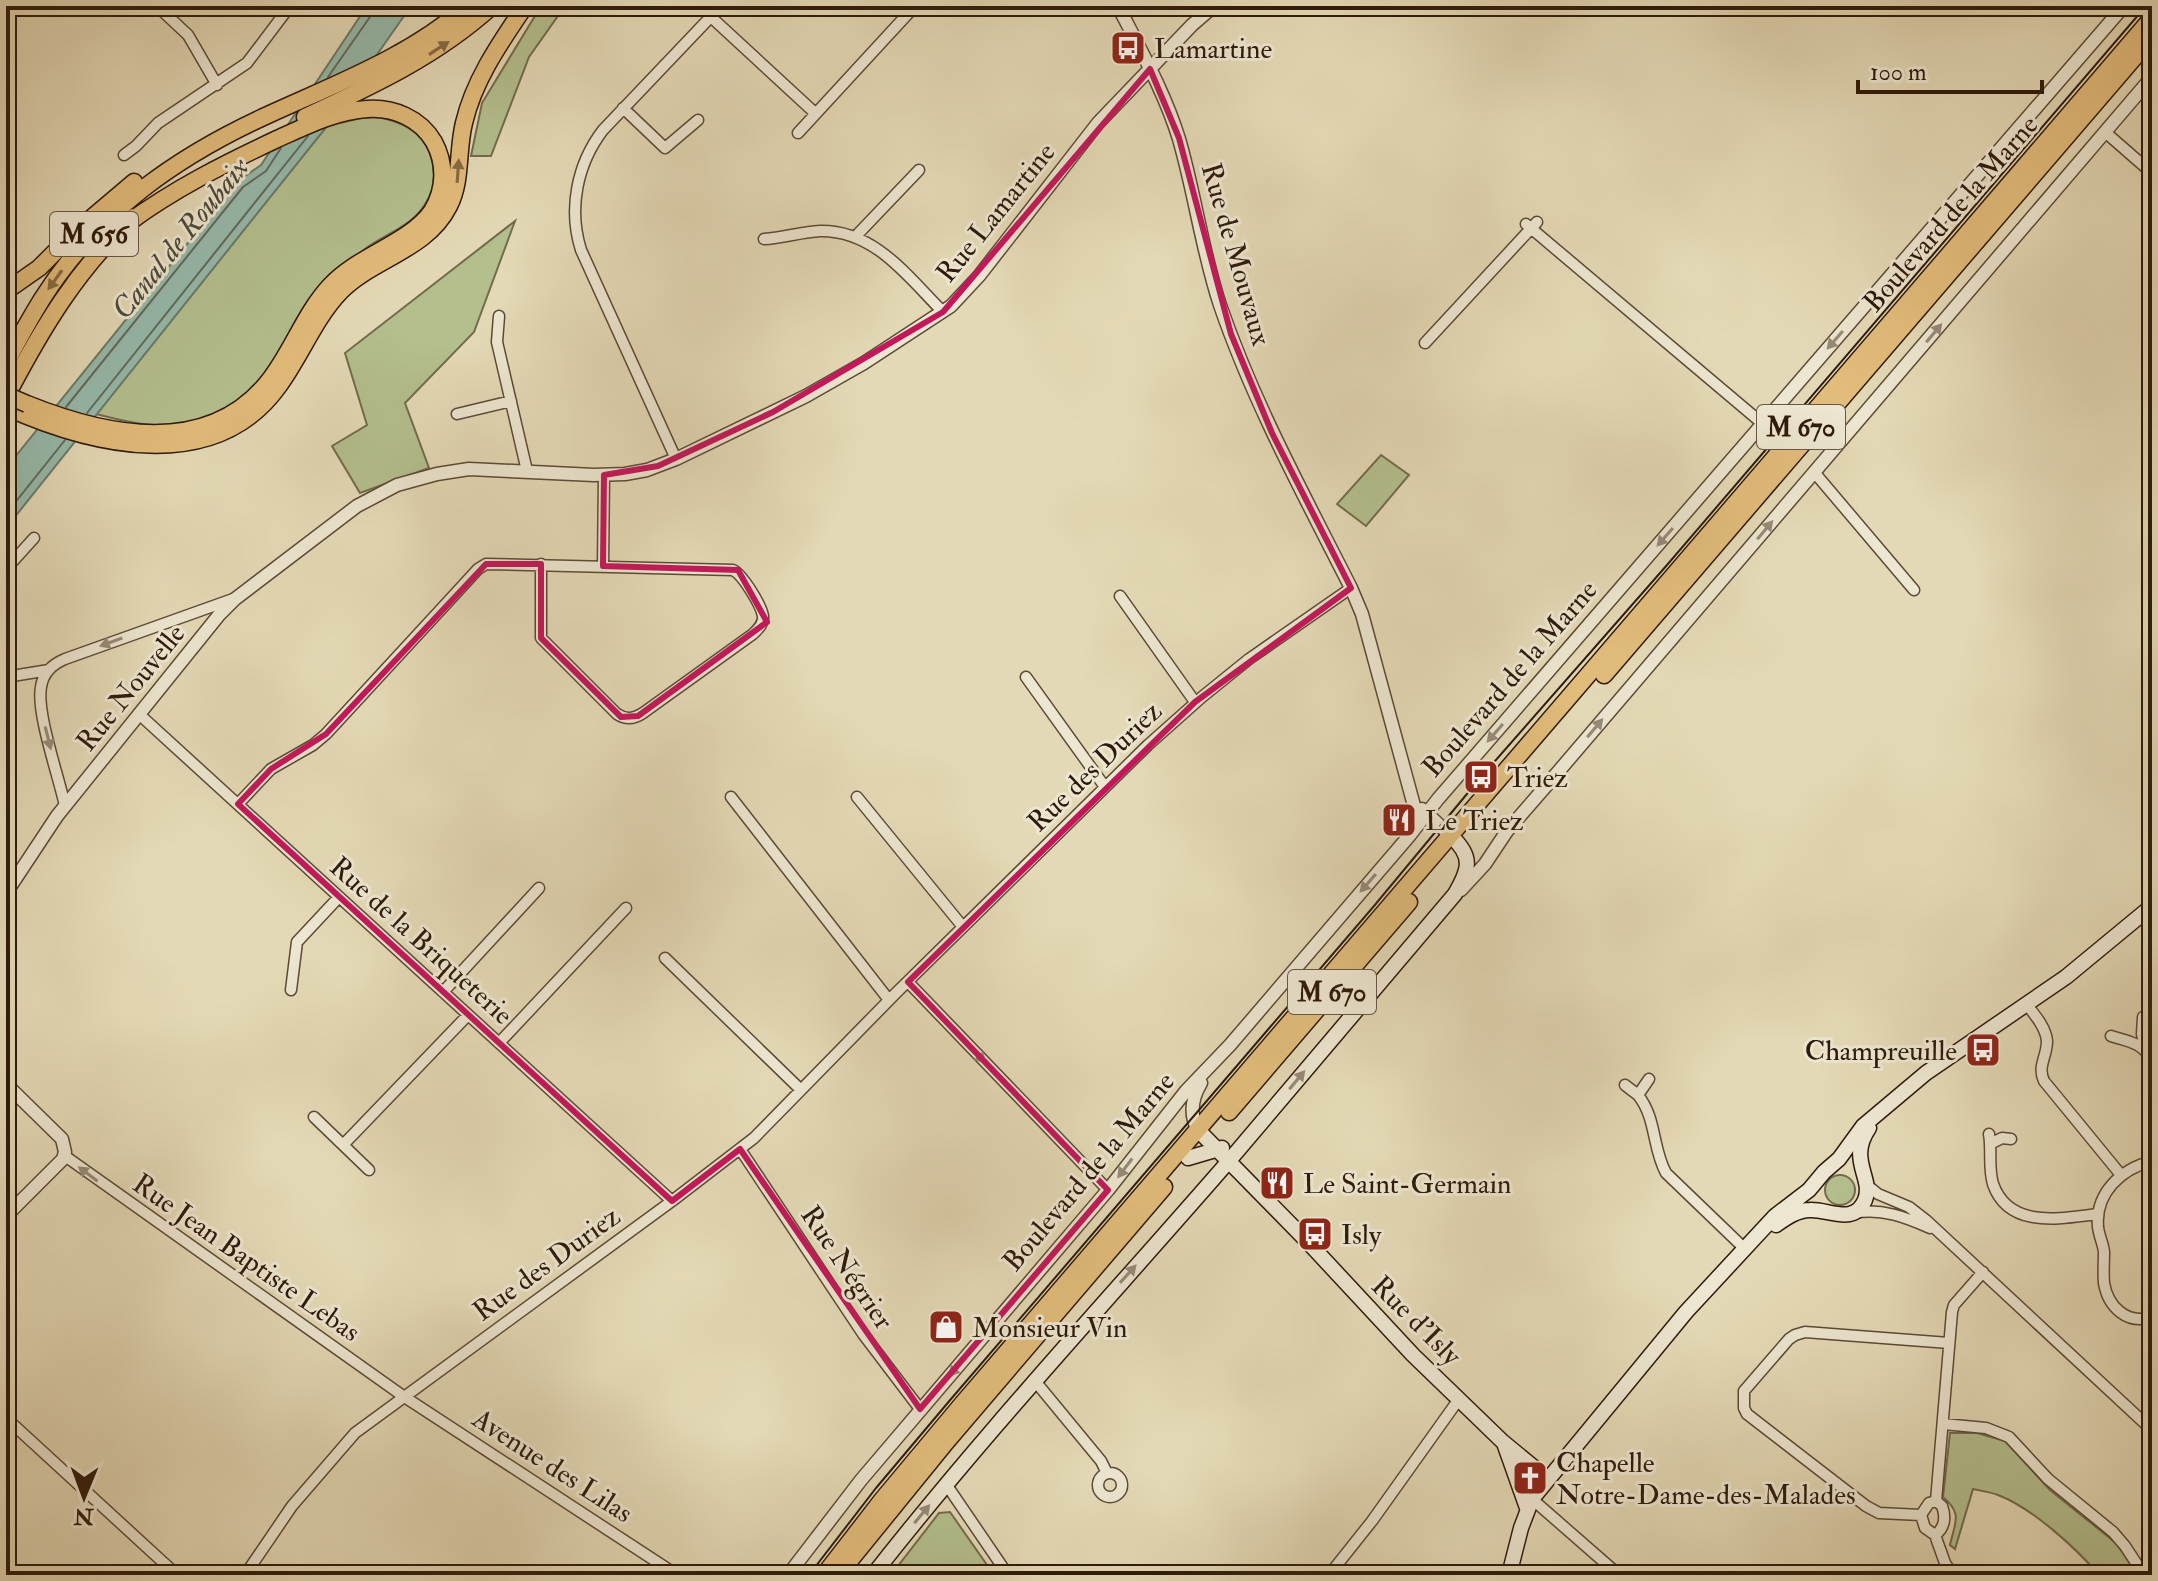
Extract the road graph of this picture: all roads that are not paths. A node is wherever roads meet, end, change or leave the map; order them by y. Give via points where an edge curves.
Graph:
1 (157, 6) edge
2 (290, 6) edge
3 (467, 6) edge
4 (492, 6) edge
5 (525, 6) edge
6 (721, 6) edge
7 (915, 6) edge
8 (1118, 6) edge
9 (1214, 6) edge
10 (2124, 6) edge
11 (711, 17) junction
12 (2152, 18) edge
13 (2152, 37) edge
14 (1150, 69) junction
15 (2152, 77) edge
16 (217, 85) junction
17 (623, 108) junction
18 (815, 113) junction
19 (698, 120) dead end
20 (2105, 132) junction
21 (219, 133) junction
22 (798, 133) dead end
23 (124, 155) dead end
24 (919, 170) dead end
25 (2152, 173) edge
26 (128, 223) junction
27 (855, 237) junction
28 (764, 239) dead end
29 (6, 291) edge
30 (943, 312) junction
31 (499, 316) dead end
32 (1425, 343) dead end
33 (6, 363) edge
34 (6, 396) edge
35 (511, 401) junction
36 (6, 407) edge
37 (457, 414) dead end
38 (1763, 424) junction
39 (122, 437) junction
40 (676, 459) junction
41 (527, 471) junction
42 (1814, 472) junction
43 (604, 475) junction
44 (34, 538) dead end
45 (541, 564) junction
46 (603, 566) junction
47 (6, 569) edge
48 (1351, 588) junction
49 (1914, 590) dead end
50 (1120, 596) dead end
51 (235, 599) junction
52 (49, 670) junction
53 (6, 677) edge
54 (1026, 677) dead end
55 (1195, 702) junction
56 (140, 715) junction
57 (1105, 787) junction
58 (731, 797) dead end
59 (857, 797) dead end
60 (238, 804) junction
61 (65, 806) junction
62 (1422, 819) junction
63 (1455, 840) junction
64 (539, 888) dead end
65 (6, 893) edge
66 (1455, 894) junction
67 (339, 897) junction
68 (2152, 906) edge
69 (626, 908) dead end
70 (963, 927) junction
71 (665, 958) dead end
72 (908, 982) junction
73 (291, 990) dead end
74 (443, 992) junction
75 (889, 1000) junction
76 (2027, 1005) junction
77 (468, 1015) junction
78 (2143, 1017) dead end
79 (2111, 1036) dead end
80 (499, 1043) junction
81 (1230, 1045) junction
82 (2145, 1049) junction
83 (2152, 1060) edge
84 (1649, 1079) dead end
85 (6, 1084) edge
86 (1625, 1085) dead end
87 (801, 1090) junction
88 (1638, 1095) junction
89 (1884, 1109) junction
90 (314, 1117) dead end
91 (2011, 1139) dead end
92 (343, 1145) junction
93 (1212, 1145) junction
94 (740, 1149) junction
95 (65, 1156) junction
96 (2152, 1161) edge
97 (369, 1170) dead end
98 (1824, 1172) junction
99 (2121, 1175) junction
100 (1865, 1181) junction
101 (1108, 1190) junction
102 (672, 1201) junction
103 (1852, 1213) junction
104 (1832, 1214) junction
105 (2098, 1214) junction
106 (6, 1216) edge
107 (1938, 1232) junction
108 (1745, 1249) junction
109 (1983, 1272) junction
110 (2152, 1317) edge
111 (1949, 1343) junction
112 (1035, 1381) junction
113 (403, 1396) junction
114 (1459, 1399) junction
115 (920, 1409) junction
116 (6, 1418) edge
117 (1943, 1424) junction
118 (2152, 1430) edge
119 (1503, 1442) junction
120 (1107, 1473) dead end
121 (1548, 1479) junction
122 (946, 1484) junction
123 (1936, 1501) junction
124 (1530, 1504) junction
125 (1921, 1515) junction
126 (1935, 1535) junction
127 (177, 1575) edge
128 (245, 1575) edge
129 (677, 1575) edge
130 (788, 1575) edge
131 (824, 1575) edge
132 (838, 1575) edge
133 (873, 1575) edge
134 (1008, 1575) edge
135 (1329, 1575) edge
136 (1509, 1575) edge
137 (1619, 1575) edge
138 (1953, 1575) edge
139 (2144, 1575) edge

1 - 16 street via 188,35
2 - 16 street via 251,59
3 - 21 main road via 435,31 358,74
26 -> 4 main road, M 656 via 190,174 380,82 448,42
39 -> 5 main road via 153,446 183,444 242,422 277,389 344,288 436,226 454,197 461,135 476,85
6 - 11 street
7 - 18 street
8 - 14 street, Rue de Mouvaux
9 - 14 street, Rue Lamartine
10 -> 38 street, Boulevard de la Marne
11 - 17 street
11 - 18 street
12 - 63 main road, Boulevard de la Marne / M 670
13 - 63 main road, Boulevard de la Marne / M 670
14 - 30 street, Rue Lamartine via 1092,129 979,276
14 - 48 street, Rue de Mouvaux via 1179,138 1220,305 1281,451
15 - 20 street, Boulevard de la Marne
16 - 23 street via 158,123
17 - 19 street via 665,148
17 - 40 street via 597,138 584,164 576,230
18 - 22 street
20 - 25 street
42 -> 20 street, Boulevard de la Marne
21 - 29 main road via 198,139 140,177
21 -> 33 main road, M 656 via 149,183 97,230 42,298
24 - 27 street
26 - 34 main road, M 656 via 62,300
26 - 39 main road via 215,169 310,125 363,109 409,117 426,131 439,153 443,176 427,217 331,284 267,383 236,411 187,431
27 - 28 street via 815,231
27 - 30 street via 888,256
30 - 40 street, Rue Lamartine via 796,401
31 - 35 street via 497,342
32 - 38 street via 1531,225
34 - 39 main road, bridge
35 - 37 street
35 - 41 street
36 - 39 main road via 55,426
38 -> 62 street, Boulevard de la Marne
40 - 43 street, Rue Lamartine via 636,473
41 - 43 street, Rue Lamartine
41 - 51 street, Rue Nouvelle via 458,470 388,489 357,506
42 - 49 street
66 -> 42 street, Boulevard de la Marne
43 - 46 street
44 - 47 street
45 - 46 street
45 - 46 street via 541,638 624,718 638,716 761,626 761,612 733,570
45 - 60 street via 491,563 478,569 326,734 271,769
48 - 55 street, Rue des Duriez
48 - 62 street, Rue de Mouvaux
50 - 55 street
51 -> 52 street via 65,659
51 - 56 street, Rue Nouvelle
52 - 53 street
52 -> 61 street via 41,687 41,707
54 - 57 street
55 - 57 street, Rue des Duriez
56 - 60 street, Rue de la Briqueterie
56 - 61 street, Rue Nouvelle
57 - 70 street, Rue des Duriez
58 - 75 street
59 - 70 street
60 - 67 street, Rue de la Briqueterie
61 - 65 street, Rue Nouvelle
62 - 63 street
62 -> 81 street, Boulevard de la Marne
63 - 66 main road via 1467,865
63 - 93 main road, Boulevard de la Marne / M 670
64 - 74 street
93 -> 66 main road, Boulevard de la Marne via 1271,1110
67 - 73 street via 297,942
67 - 74 street, Rue de la Briqueterie
68 - 76 main road
69 - 80 street
70 - 72 street, Rue des Duriez
71 - 87 street
72 - 75 street, Rue des Duriez
72 -> 101 street
74 - 77 street, Rue de la Briqueterie
75 - 87 street, Rue des Duriez
76 - 89 main road via 1926,1073
76 - 99 street via 2046,1036 2040,1074
77 - 80 street, Rue de la Briqueterie
77 - 92 street
78 - 82 street
79 - 82 street
80 - 102 street, Rue de la Briqueterie
81 - 93 street via 1195,1094 1193,1117
81 -> 101 street, Boulevard de la Marne via 1186,1091
82 - 83 street
84 - 88 street
85 - 95 street via 62,1139
86 - 88 street
87 - 94 street, Rue des Duriez
88 - 108 street via 1651,1119 1666,1173
89 - 98 main road
89 - 100 main road via 1863,1139
90 - 92 street
91 - 105 street via 1990,1139 1990,1171 1999,1195 2014,1209 2040,1219
92 - 97 street
112 -> 93 main road, Boulevard de la Marne
93 - 114 main road, Rue d'Isly
93 - 131 main road, Boulevard de la Marne / M 670 via 963,1403
93 - 132 main road, Boulevard de la Marne / M 670 via 1188,1158
94 - 102 street, Rue des Duriez
94 - 115 street, Rue Négrier via 863,1334
95 - 106 street
113 -> 95 street, Rue Jean Baptiste Lebas
96 - 99 street
98 - 100 main road via 1847,1165
98 - 104 main road via 1816,1185 1817,1197
98 - 108 main road
99 - 105 street
100 - 103 main road via 1865,1200
100 - 107 street
101 -> 115 street, Boulevard de la Marne
102 - 113 street, Rue des Duriez
103 - 104 main road
103 - 107 street via 1899,1215
104 - 108 main road via 1801,1211
105 - 110 street via 2110,1301 2131,1319
107 - 109 street
108 - 121 main road
109 - 111 street via 1954,1305
109 - 118 street
111 - 117 street
111 - 125 street via 1805,1332 1789,1339 1744,1391 1747,1414 1866,1506 1879,1513
112 - 120 street
112 - 122 main road, Boulevard de la Marne
113 - 128 street, Rue des Duriez via 350,1438 292,1506
113 - 129 street, Avenue des Lilas
114 - 119 main road, Rue d'Isly
114 - 135 street
115 - 130 street, Boulevard de la Marne
116 - 127 street
117 - 123 street
117 - 139 street via 1986,1428 2009,1437 2048,1479 2113,1532
119 - 121 main road, Rue d'Isly
119 - 124 main road, Rue d'Isly
121 - 124 main road
133 -> 122 main road, Boulevard de la Marne
122 - 134 street
123 - 125 street
123 - 126 street via 1945,1518
124 - 136 main road
124 - 137 street
125 - 126 street via 1925,1528
126 - 138 street

